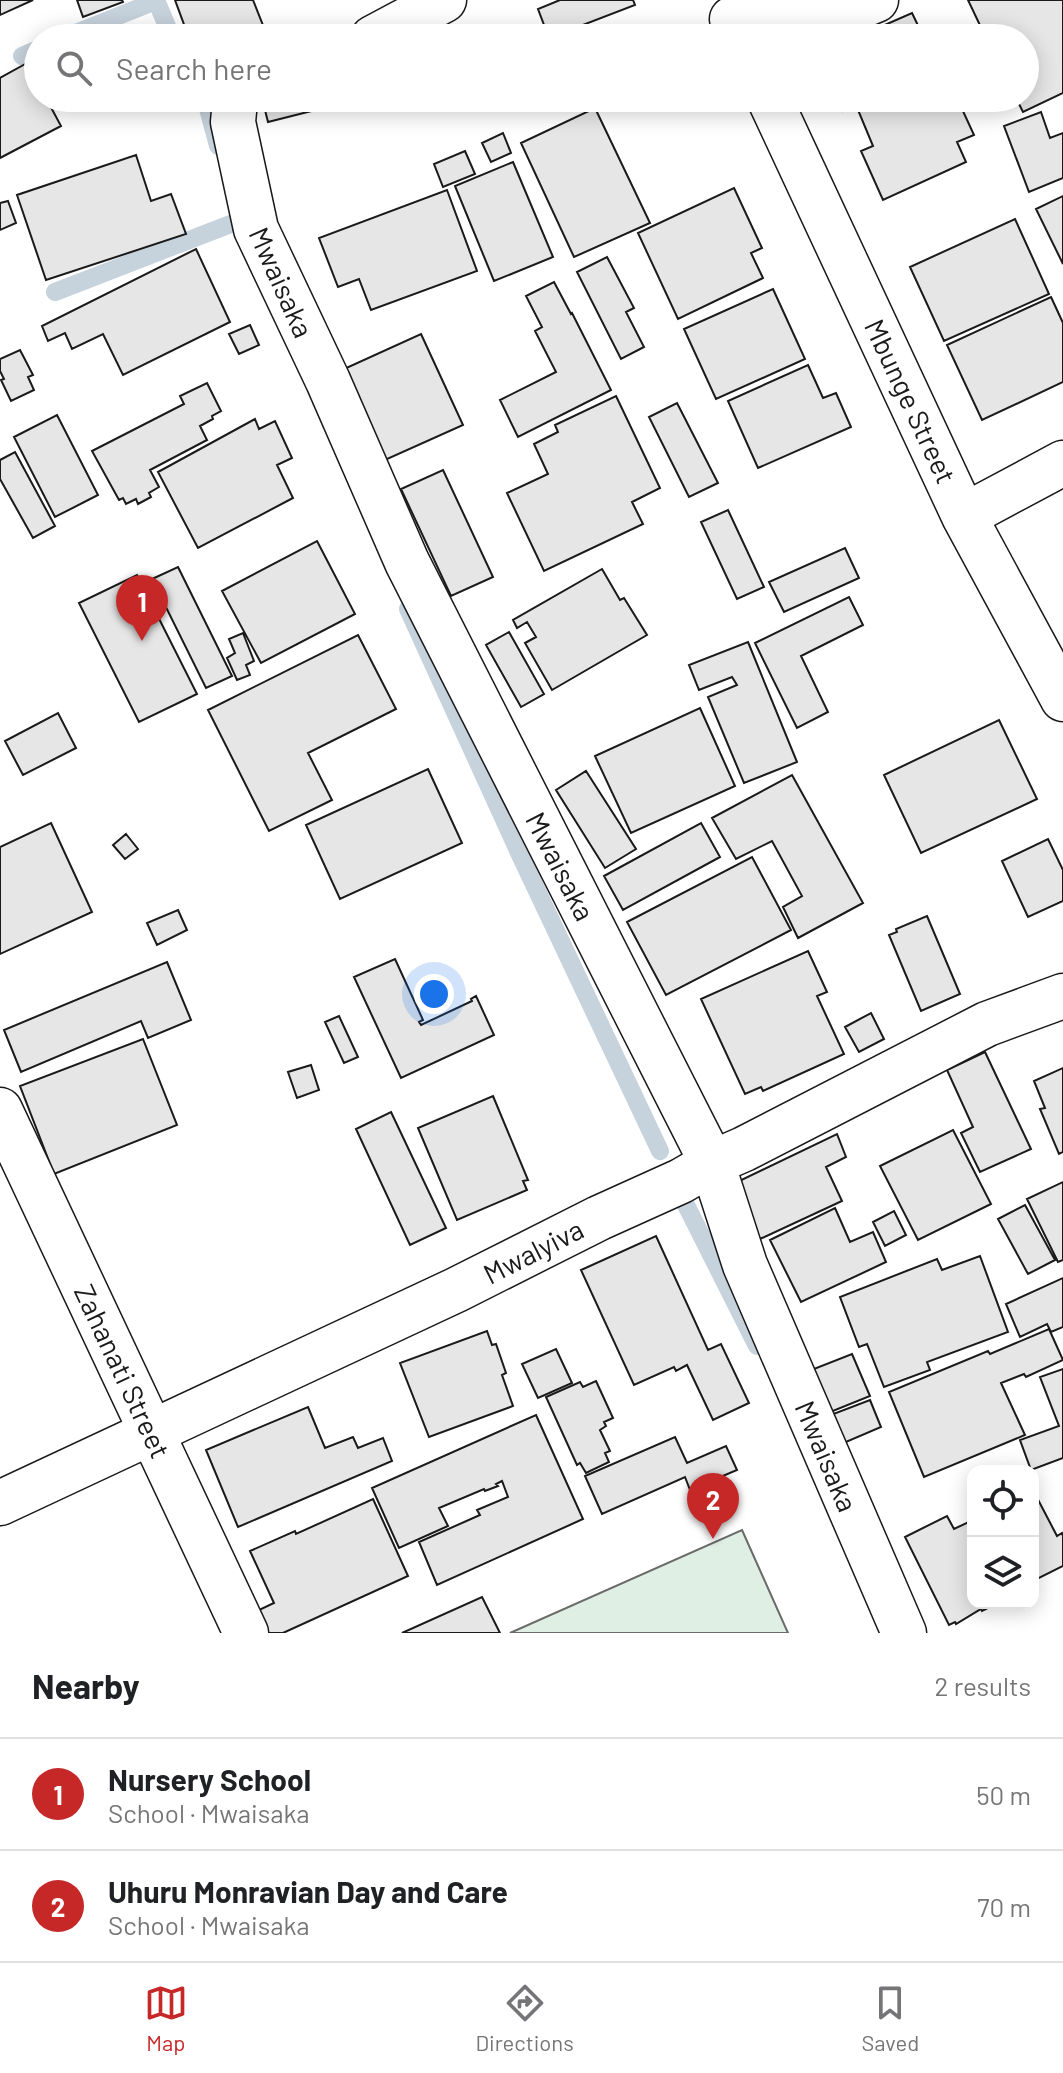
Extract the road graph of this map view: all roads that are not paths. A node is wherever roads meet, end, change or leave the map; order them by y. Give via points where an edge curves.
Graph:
1 (444, 0) edge
2 (876, 0) edge
3 (732, 19) edge
4 (399, 24) edge
5 (234, 112) edge
6 (776, 112) edge
7 (1063, 463) edge
8 (964, 516) junction
9 (1063, 699) edge
10 (1063, 996) edge
11 (0, 1110) edge
12 (712, 1163) junction
13 (152, 1433) junction
14 (0, 1503) edge
15 (246, 1633) edge
16 (904, 1633) edge

1 - 4 street
2 - 3 street via 829,14
5 - 12 street, Mwaisaka via 256,229 407,562
6 - 8 street, Mbunge Street
7 - 8 street
8 - 9 street, Mbunge Street
10 - 12 street, Mwalyiva via 987,1024
11 - 13 street, Zahanati Street
12 - 13 street, Mwalyiva
12 - 16 street, Mwaisaka via 745,1265
13 - 14 street, Mwalyiva
13 - 15 street, Zahanati Street

